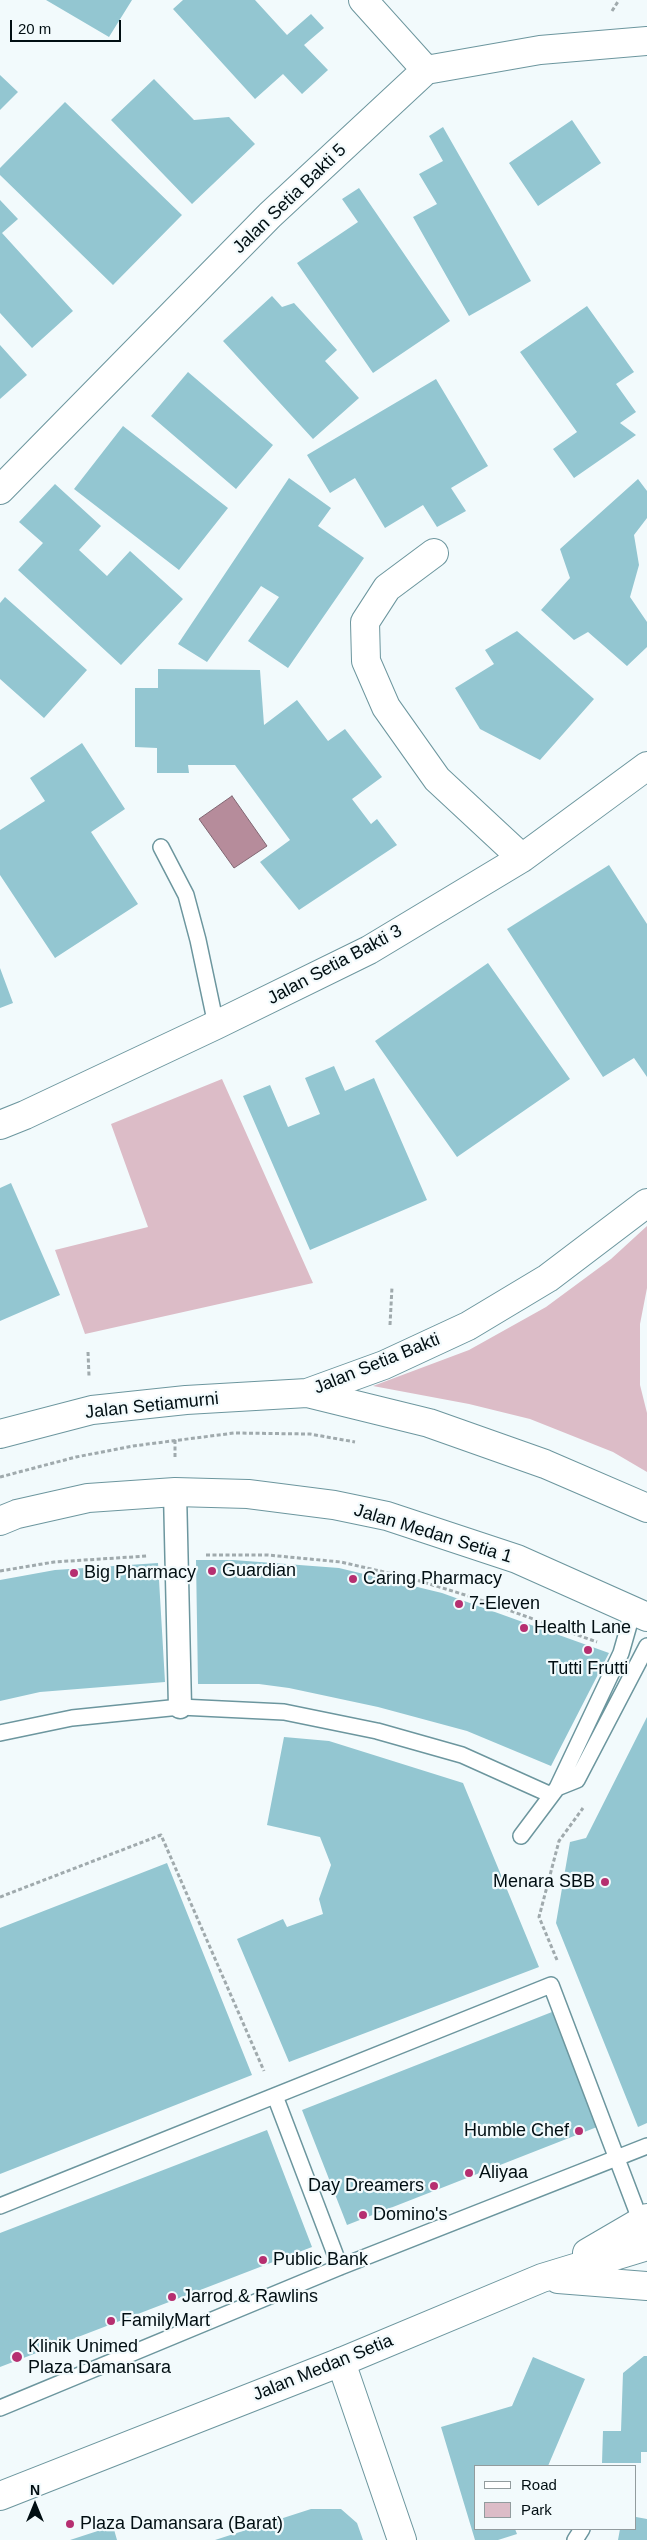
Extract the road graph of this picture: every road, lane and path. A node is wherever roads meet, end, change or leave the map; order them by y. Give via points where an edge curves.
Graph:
1 (363, 0) edge
2 (647, 41) edge
3 (426, 70) junction
4 (0, 490) edge
5 (434, 553) dead end
6 (647, 766) edge
7 (161, 848) dead end
8 (522, 858) junction
9 (216, 1025) junction
10 (0, 1125) edge
11 (647, 1203) edge
12 (307, 1393) junction
13 (0, 1434) edge
14 (175, 1440) junction
15 (360, 1443) dead end
16 (0, 1477) edge
17 (175, 1480) junction
18 (647, 1508) edge
19 (0, 1520) edge
20 (175, 1556) junction
21 (0, 1571) edge
22 (638, 1613) edge
23 (604, 1645) dead end
24 (647, 1646) edge
25 (180, 1707) junction
26 (0, 1733) edge
27 (554, 1791) junction
28 (587, 1803) dead end
29 (521, 1836) dead end
30 (559, 1840) dead end
31 (0, 1897) edge
32 (275, 2096) junction
33 (647, 2146) edge
34 (617, 2158) junction
35 (0, 2206) edge
36 (645, 2229) edge
37 (340, 2266) junction
38 (542, 2278) junction
39 (647, 2286) edge
40 (341, 2362) junction
41 (0, 2408) edge
42 (0, 2496) edge
43 (402, 2540) edge

1 - 3 street
2 - 3 street via 540,50
3 - 4 street, Jalan Setia Bakti 5 via 270,216
5 - 8 street via 387,588 364,622 366,661 386,707 437,779
6 - 8 street, Jalan Setia Bakti 3
7 - 9 lane via 186,895
8 - 9 street, Jalan Setia Bakti 3 via 370,950
9 - 10 street, Jalan Setia Bakti 3
11 - 12 street, Jalan Setia Bakti via 548,1278 468,1326 384,1366
12 - 13 street, Jalan Setiamurni via 186,1400 92,1410
12 - 18 street, Jalan Setia Bakti via 429,1423 545,1464
14 - 15 path via 234,1434 310,1434
14 - 16 path via 76,1457
14 - 17 path
17 - 19 street, Jalan Medan Setia 1
17 - 20 street
17 - 22 street, Jalan Medan Setia 1 via 387,1516 517,1559
20 - 21 path via 54,1562
20 - 23 path via 268,1555 340,1562 410,1578 475,1598
20 - 25 street
22 - 27 lane
24 - 27 lane via 577,1780
25 - 26 lane via 72,1718
25 - 27 lane via 284,1712 377,1731 462,1755
27 - 29 lane
28 - 30 path
31 - 32 path via 161,1835
32 - 34 lane via 551,1985
32 - 35 lane
32 - 37 lane
33 - 34 lane
34 - 36 lane
34 - 37 lane
36 - 38 street, Jalan Medan Setia
37 - 41 lane
38 - 39 street
38 - 40 street, Jalan Medan Setia
40 - 42 street, Jalan Medan Setia
40 - 43 street

